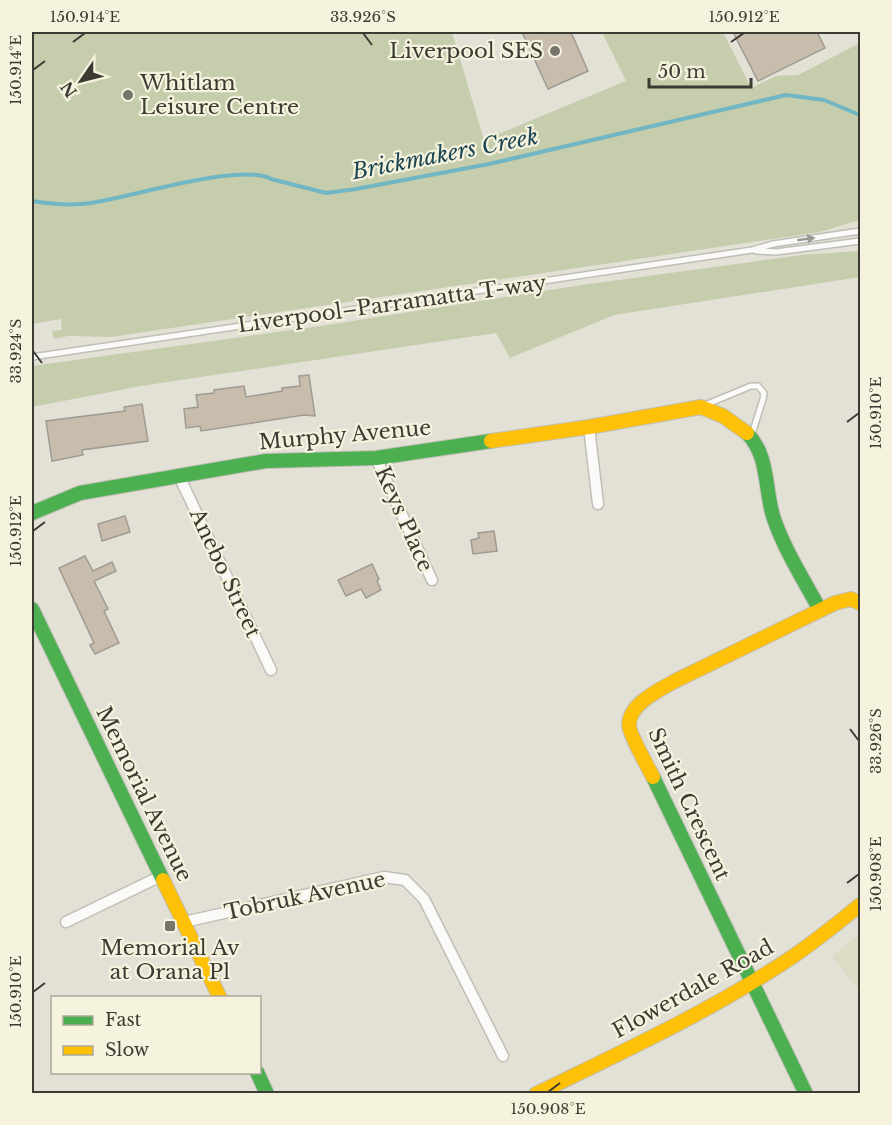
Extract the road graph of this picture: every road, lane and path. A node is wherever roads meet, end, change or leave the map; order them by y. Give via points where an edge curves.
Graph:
1 (861, 231) edge
2 (861, 241) edge
3 (752, 250) junction
4 (32, 357) edge
5 (701, 407) junction
6 (589, 427) junction
7 (751, 436) junction
8 (376, 458) junction
9 (179, 476) junction
10 (598, 504) dead end
11 (32, 513) edge
12 (432, 580) dead end
13 (861, 603) edge
14 (32, 609) edge
15 (820, 610) junction
16 (271, 670) dead end
17 (160, 876) junction
18 (861, 905) edge
19 (66, 922) dead end
20 (184, 922) junction
21 (751, 984) junction
22 (219, 996) edge
23 (503, 1056) dead end
24 (257, 1074) edge
25 (267, 1094) edge
26 (536, 1094) edge
27 (806, 1094) edge

3 -> 1 lane, Liverpool–Parramatta T-way
2 - 3 lane, Liverpool–Parramatta T-way via 776,252
3 - 4 lane, Liverpool–Parramatta T-way
5 - 6 street, Murphy Avenue
5 - 7 street via 735,421
5 - 7 lane, Murphy Avenue via 758,386 764,393
6 - 8 street, Murphy Avenue
6 - 10 street
7 - 15 street via 763,462 775,520
8 - 9 street, Murphy Avenue via 266,461
8 - 12 street, Keys Place
9 - 11 street, Murphy Avenue via 80,493
9 - 16 street, Anebo Street
13 - 15 street, Smith Crescent via 842,600
14 - 17 street, Memorial Avenue
15 - 21 street, Smith Crescent via 658,690 633,710 629,726
17 - 19 street
17 - 20 street, Memorial Avenue
18 - 21 street, Flowerdale Road via 826,935
20 - 22 street, Memorial Avenue
20 - 23 street, Tobruk Avenue via 384,877 405,880 424,899
21 - 26 street, Flowerdale Road
21 - 27 street, Smith Crescent
24 - 25 street

